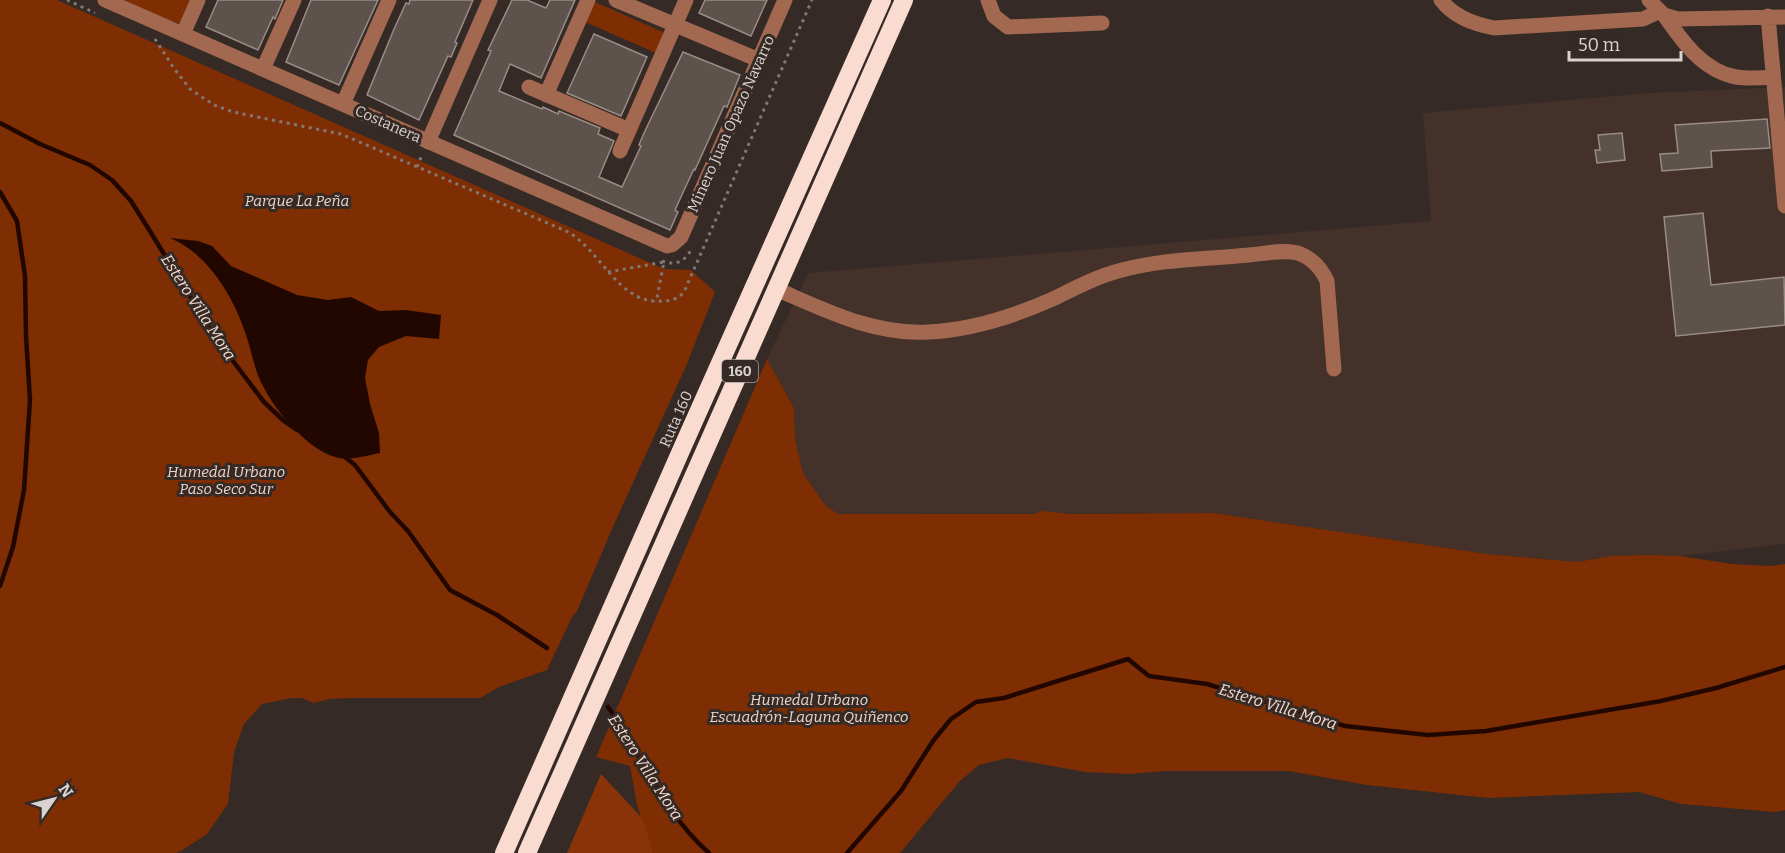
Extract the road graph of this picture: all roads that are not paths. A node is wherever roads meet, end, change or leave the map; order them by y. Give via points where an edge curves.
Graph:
1 (198, 0) edge
2 (294, 0) edge
3 (389, 0) edge
4 (490, 0) edge
5 (588, 0) edge
6 (615, 0) edge
7 (686, 0) edge
8 (785, 0) edge
9 (882, 0) edge
10 (904, 0) edge
11 (988, 0) edge
12 (1441, 0) edge
13 (106, 4) edge
14 (1658, 8) edge
15 (1768, 16) junction
16 (1785, 17) edge
17 (1102, 23) dead end
18 (675, 25) junction
19 (183, 34) junction
20 (759, 60) junction
21 (263, 69) junction
22 (1773, 77) junction
23 (529, 87) dead end
24 (546, 95) junction
25 (343, 104) junction
26 (629, 130) junction
27 (425, 149) junction
28 (620, 151) dead end
29 (1785, 206) edge
30 (672, 245) joint
31 (777, 289) junction
32 (1334, 369) dead end
33 (504, 853) edge
34 (527, 853) edge

1 - 19 street
2 - 21 street
3 - 25 street
4 - 27 street
5 - 24 street
6 - 18 street
7 - 18 street
8 - 20 street, Minero Juan Opazo Navarro
9 - 33 highway, Ruta 160 / 160
10 - 31 highway, 160
11 - 17 street via 994,16 1008,27
12 - 14 street via 1461,18 1494,28 1643,19
13 - 19 street, Costanera
14 - 15 street via 1690,20
14 - 22 street via 1686,45 1712,68 1738,78
15 - 16 street
15 - 22 street
18 - 20 street
18 - 26 street
19 - 21 street, Costanera
20 - 30 street, Minero Juan Opazo Navarro via 681,237
21 - 25 street, Costanera
22 - 29 street
23 - 24 street
24 - 26 street
25 - 27 street, Costanera
26 - 28 street
27 - 30 street, Costanera via 662,245
31 - 32 street via 866,326 926,332 967,328 1008,317 1124,269 1294,252 1314,262 1327,281
31 - 34 highway, 160

